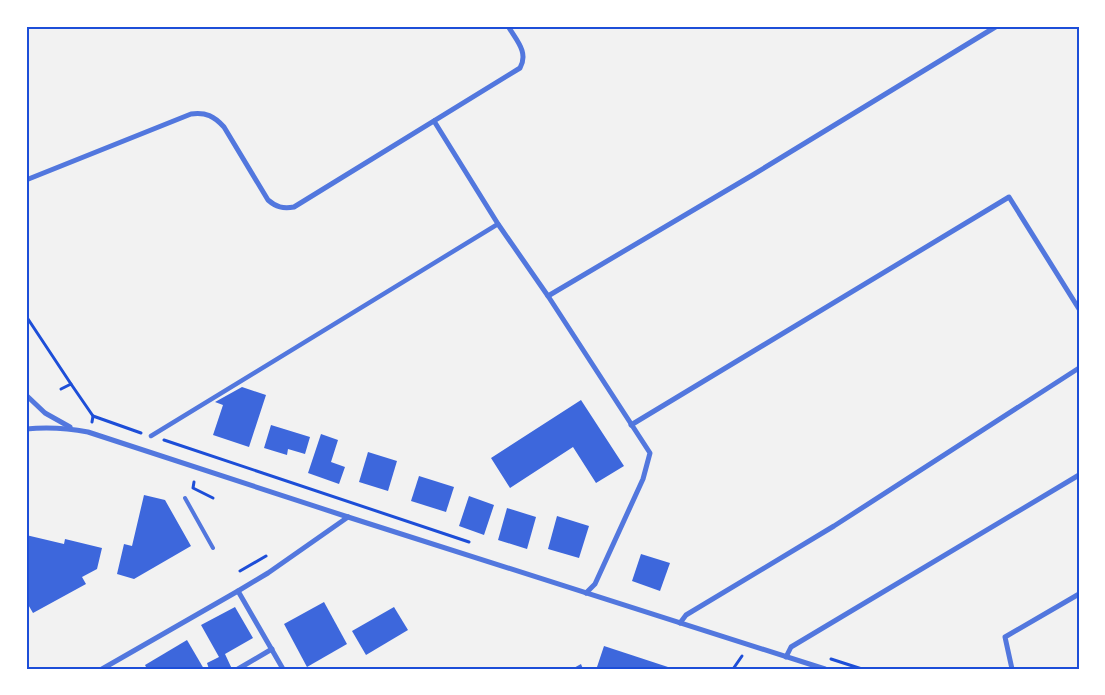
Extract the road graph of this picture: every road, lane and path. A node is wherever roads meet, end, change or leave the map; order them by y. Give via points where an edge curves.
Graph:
1 (508, 26) edge
2 (997, 26) edge
3 (434, 121) junction
4 (26, 180) edge
5 (498, 224) junction
6 (548, 296) junction
7 (1079, 309) edge
8 (26, 316) edge
9 (1079, 368) edge
10 (71, 384) junction
11 (61, 389) dead end
12 (26, 395) edge
13 (93, 416) junction
14 (630, 425) junction
15 (26, 429) edge
16 (75, 430) junction
17 (88, 432) junction
18 (151, 436) junction
19 (1079, 475) edge
20 (194, 482) dead end
21 (184, 498) dead end
22 (213, 498) dead end
23 (348, 517) junction
24 (473, 543) dead end
25 (213, 548) dead end
26 (266, 556) dead end
27 (240, 571) dead end
28 (238, 591) junction
29 (586, 593) junction
30 (1079, 594) edge
31 (680, 623) junction
32 (272, 649) junction
33 (742, 656) dead end
34 (786, 657) junction
35 (826, 658) dead end
36 (102, 669) edge
37 (238, 669) edge
38 (283, 669) edge
39 (733, 669) edge
40 (825, 669) edge
41 (862, 669) edge
42 (1012, 669) edge

1 - 3 street via 524,56 520,68
2 - 6 street
3 - 4 street via 294,207 280,208 268,200 224,127 210,115 201,113 191,114
3 - 5 street
5 - 6 street
5 - 18 street
6 - 14 street
7 - 14 street via 1010,196
8 - 10 path
9 - 31 street via 834,526 686,615
10 - 11 path
10 - 13 path
12 - 16 street via 45,413
13 - 17 path
13 - 18 path
14 - 29 street via 650,453 643,479 595,584
15 - 16 street
16 - 17 street
17 - 23 street
18 - 24 path
19 - 34 street via 791,647
20 - 22 path via 193,488
21 - 25 lane
23 - 28 street via 268,574
23 - 29 street
26 - 27 path
28 - 32 street
28 - 36 street
29 - 31 street
30 - 42 street via 1005,637
31 - 34 street
32 - 37 street
32 - 38 street
33 - 39 path
34 - 40 street
35 - 41 path

